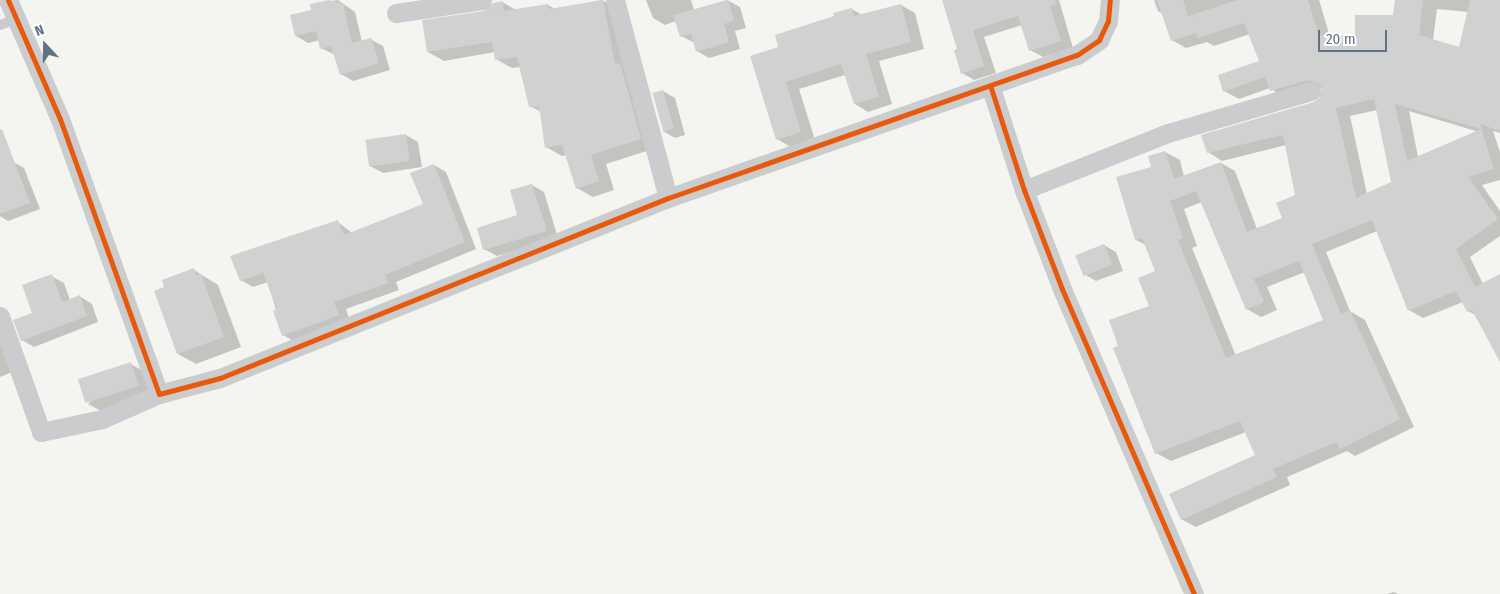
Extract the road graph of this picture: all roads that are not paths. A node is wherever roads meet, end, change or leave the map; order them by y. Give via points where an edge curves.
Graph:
1 (8, 0) edge
2 (482, 0) edge
3 (615, 0) edge
4 (1110, 0) edge
5 (396, 13) dead end
6 (8, 22) edge
7 (991, 88) junction
8 (1311, 91) dead end
9 (1024, 190) junction
10 (668, 198) junction
11 (0, 316) edge
12 (159, 394) junction
13 (1194, 594) edge

1 - 6 street
2 - 5 street
3 - 10 street
4 - 7 street via 1108,21 1091,48
6 - 12 street via 60,119
7 - 9 street
7 - 10 street
8 - 9 street via 1168,133
9 - 13 street via 1062,289
10 - 12 street via 220,378
11 - 12 street via 41,432 102,419

